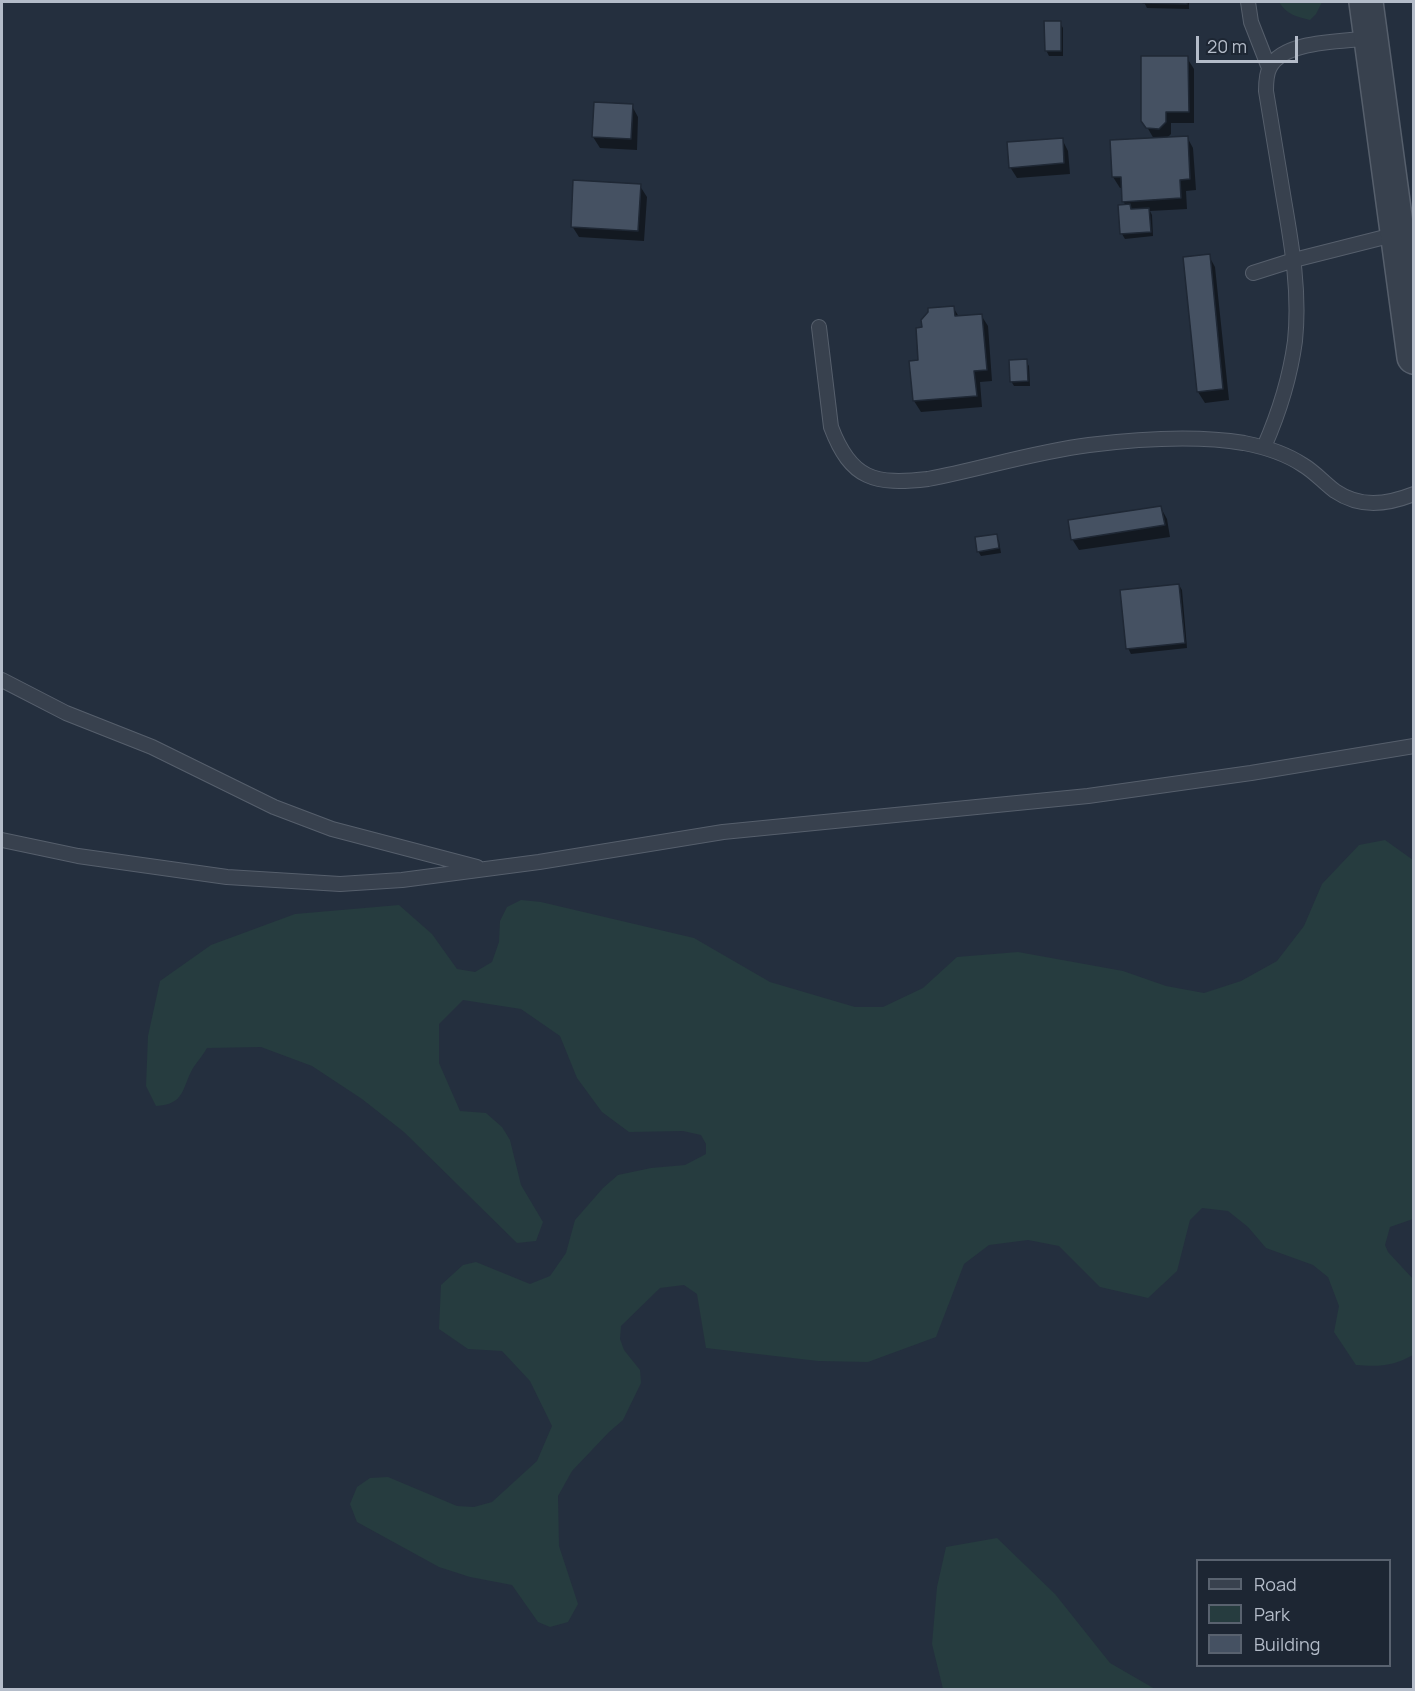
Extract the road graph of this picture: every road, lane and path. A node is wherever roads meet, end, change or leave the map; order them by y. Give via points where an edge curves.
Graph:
1 (1248, 2) edge
2 (1366, 2) edge
3 (1371, 38) junction
4 (1269, 68) junction
5 (1402, 227) edge
6 (1294, 260) junction
7 (1253, 273) dead end
8 (819, 327) dead end
9 (1413, 357) edge
10 (1264, 447) junction
11 (1413, 494) edge
12 (2, 680) edge
13 (1413, 746) edge
14 (2, 840) edge
15 (485, 869) junction

1 - 4 lane via 1251,22
2 - 3 street
3 - 4 lane via 1298,47 1283,54
3 - 5 street
4 - 6 lane via 1266,91
5 - 6 lane
5 - 9 street
6 - 7 lane
6 - 10 lane via 1295,342 1278,414
8 - 10 lane via 831,427 846,457 874,480 928,479 1089,445 1224,440
10 - 11 lane via 1285,454 1336,491 1362,503 1399,500
12 - 15 lane via 274,807 332,829
13 - 15 lane via 1088,796 723,832
14 - 15 lane via 78,856 227,877 340,884

